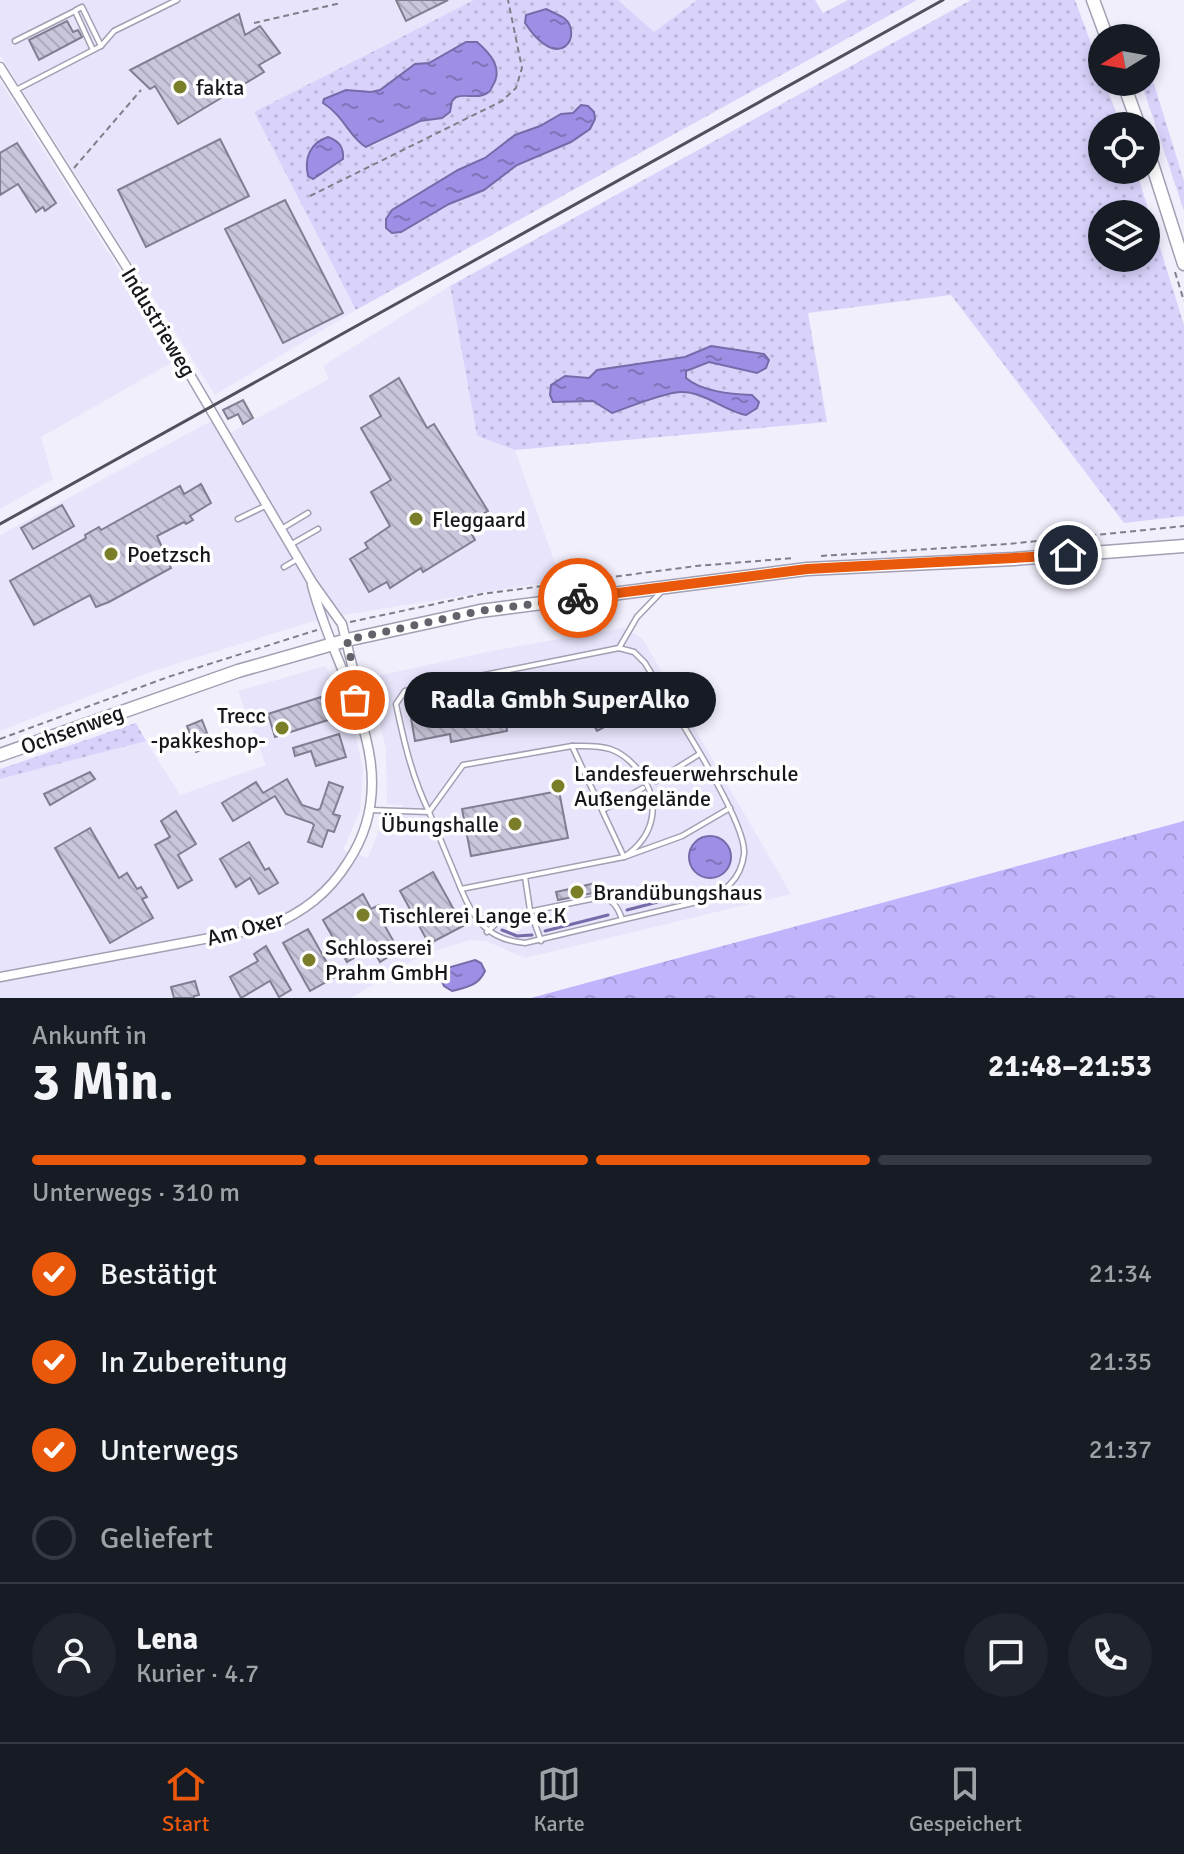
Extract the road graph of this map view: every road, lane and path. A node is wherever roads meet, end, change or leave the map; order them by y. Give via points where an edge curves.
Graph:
1 (177, 0) edge
2 (508, 0) edge
3 (1093, 0) edge
4 (341, 3) dead end
5 (75, 11) junction
6 (254, 23) dead end
7 (1102, 24) edge
8 (15, 41) dead end
9 (101, 46) junction
10 (93, 50) junction
11 (0, 67) edge
12 (141, 90) dead end
13 (15, 91) junction
14 (68, 175) junction
15 (1158, 184) edge
16 (310, 196) dead end
17 (1184, 264) edge
18 (267, 505) junction
19 (308, 513) dead end
20 (238, 519) dead end
21 (281, 529) junction
22 (318, 529) dead end
23 (290, 545) junction
24 (1184, 546) edge
25 (299, 559) junction
26 (284, 567) dead end
27 (312, 582) junction
28 (667, 586) junction
29 (314, 631) dead end
30 (347, 640) junction
31 (332, 644) junction
32 (619, 648) junction
33 (355, 700) junction
34 (0, 739) edge
35 (572, 746) junction
36 (0, 755) edge
37 (699, 755) junction
38 (656, 781) dead end
39 (643, 788) dead end
40 (730, 808) junction
41 (371, 810) junction
42 (603, 810) junction
43 (429, 812) junction
44 (624, 857) junction
45 (525, 876) junction
46 (461, 889) junction
47 (530, 910) junction
48 (622, 919) junction
49 (487, 932) junction
50 (541, 941) junction
51 (0, 977) edge

1 - 9 lane via 114,31
2 - 16 path via 522,68 516,88 502,101
3 - 7 main road
4 - 6 path
5 - 8 lane
5 - 9 lane via 82,7
5 - 10 lane
9 - 10 lane
10 - 13 lane
11 - 13 street, Industrieweg
12 - 14 path
13 - 14 street, Industrieweg
14 - 18 street, Industrieweg
15 - 17 main road
18 - 20 lane
18 - 21 street, Industrieweg
19 - 21 lane
21 - 23 street, Industrieweg
22 - 23 lane
23 - 25 street, Industrieweg
24 - 28 main road, Ochsenweg via 807,569
25 - 26 lane
25 - 27 street, Industrieweg
27 - 30 street, Industrieweg
27 - 31 street, Industrieweg
28 - 30 main road, Ochsenweg via 480,611
28 - 32 lane via 637,617
29 - 34 path
30 - 31 main road, Ochsenweg
30 - 33 street, Am Oxer
31 - 33 street, Am Oxer
31 - 36 main road, Ochsenweg via 160,697
32 - 37 lane via 634,652 645,663
32 - 43 lane via 405,691 396,704 417,787
33 - 41 street, Am Oxer via 373,772
35 - 42 lane
35 - 43 lane via 463,765
35 - 44 lane via 626,756 650,791 653,821 637,848
37 - 38 lane
37 - 40 lane
39 - 42 lane
40 - 44 lane via 682,836
40 - 48 lane via 745,853 729,887 701,901
41 - 43 lane
41 - 51 street, Am Oxer via 358,847 332,885 286,919 253,931
42 - 44 lane
43 - 46 lane
44 - 45 lane
45 - 46 lane
45 - 47 lane
46 - 49 lane
47 - 48 lane via 601,897 608,898
47 - 49 lane via 503,917
47 - 50 lane
48 - 50 lane
49 - 50 lane via 509,942

